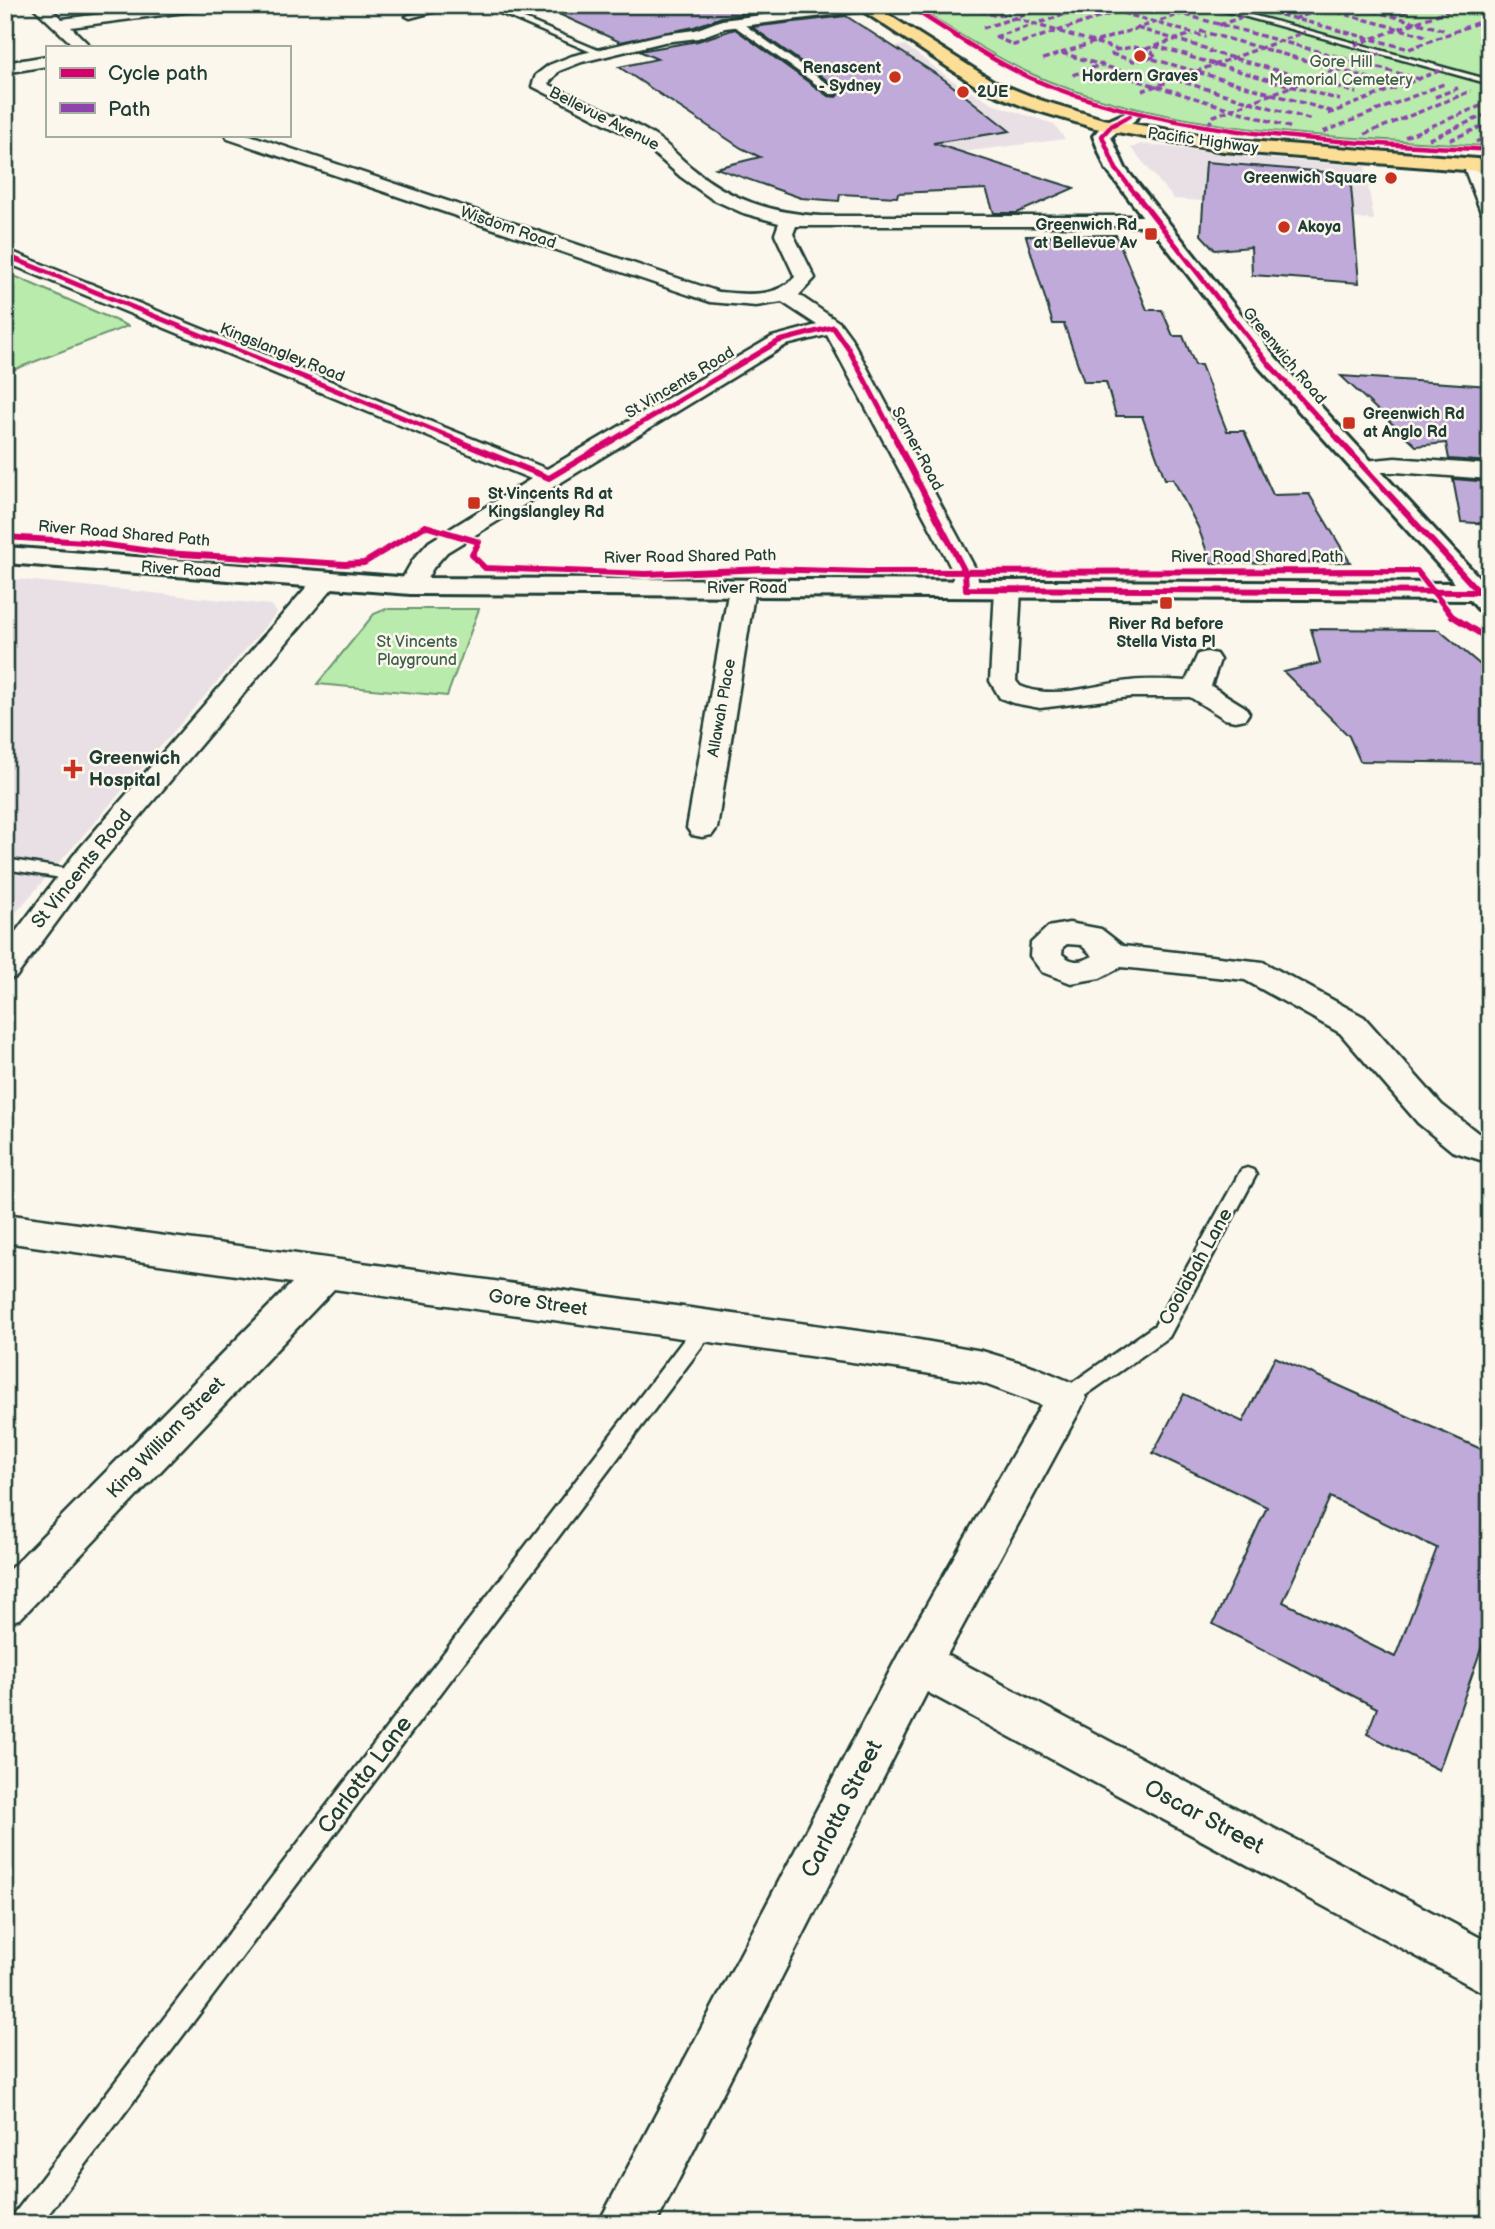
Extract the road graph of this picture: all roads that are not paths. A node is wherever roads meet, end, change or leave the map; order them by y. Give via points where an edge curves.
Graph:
1 (38, 5) edge
2 (206, 5) edge
3 (456, 5) edge
4 (484, 5) edge
5 (890, 5) edge
6 (1206, 5) edge
7 (863, 6) edge
8 (410, 16) dead end
9 (736, 23) junction
10 (60, 24) junction
11 (83, 46) edge
12 (601, 53) junction
13 (46, 61) edge
14 (5, 68) edge
15 (1490, 82) edge
16 (833, 92) dead end
17 (1130, 116) junction
18 (1111, 126) junction
19 (237, 136) edge
20 (1484, 162) edge
21 (1490, 212) edge
22 (789, 220) junction
23 (1157, 220) junction
24 (5, 255) edge
25 (785, 295) junction
26 (832, 327) junction
27 (1362, 467) junction
28 (1490, 472) edge
29 (549, 478) junction
30 (5, 555) edge
31 (326, 580) junction
32 (411, 586) junction
33 (742, 588) junction
34 (966, 589) junction
35 (1008, 589) junction
36 (1485, 596) edge
37 (1207, 660) dead end
38 (1196, 689) junction
39 (1235, 713) dead end
40 (702, 828) dead end
41 (5, 864) edge
42 (74, 875) junction
43 (1114, 956) dead end
44 (5, 969) edge
45 (1490, 1150) edge
46 (1247, 1175) dead end
47 (5, 1228) edge
48 (327, 1272) junction
49 (705, 1327) junction
50 (1066, 1398) junction
51 (5, 1604) edge
52 (918, 1663) junction
53 (1490, 1971) edge
54 (24, 2224) edge
55 (626, 2224) edge

1 - 10 street
2 - 10 street
3 - 8 lane
4 - 12 lane
5 - 17 main road, Pacific Highway via 1014,78
6 - 15 lane
7 - 9 street, Bellevue Avenue
7 - 18 main road, Pacific Highway via 987,85
9 - 12 street, Bellevue Avenue
9 - 16 lane
10 - 11 street
12 - 22 street, Bellevue Avenue via 554,68 540,86 648,138 729,202
13 - 14 street
17 - 18 main road
17 - 20 main road, Pacific Highway via 1250,138
18 - 20 main road, Pacific Highway via 1223,145
18 - 23 main road, Greenwich Road via 1103,133 1102,143 1116,169
19 - 25 street, Wisdom Road via 717,298 756,300
20 - 21 street
22 - 23 street, Bellevue Avenue
22 - 25 street via 784,234 805,278
23 - 27 main road, Greenwich Road via 1268,363
24 - 29 street, Kingslangley Road
25 - 26 street, Sarner Road
26 - 29 street, St Vincents Road via 779,341
26 - 34 street, Sarner Road via 849,350 951,544 965,572
27 - 28 street
27 - 36 main road, Greenwich Road
29 - 32 street, St Vincents Road via 438,547
30 - 31 main road, River Road
31 - 32 main road, River Road
31 - 42 street, St Vincents Road
32 - 33 main road, River Road
33 - 34 main road, River Road
33 - 40 street, Allawah Place
34 - 35 main road, River Road
35 - 36 main road, River Road
35 - 38 street via 1003,681 1016,696 1050,700 1127,689
37 - 38 street
38 - 39 street
41 - 42 lane
42 - 44 street, St Vincents Road
43 - 45 street via 1252,970 1352,1025 1430,1114 1465,1142
46 - 50 lane, Coolabah Lane via 1162,1331
47 - 48 street, Gore Street
48 - 49 street, Gore Street
48 - 51 street, King William Street
49 - 50 street, Gore Street via 982,1367
49 - 54 lane, Carlotta Lane
50 - 52 street, Carlotta Street
52 - 53 street, Oscar Street
52 - 55 street, Carlotta Street

